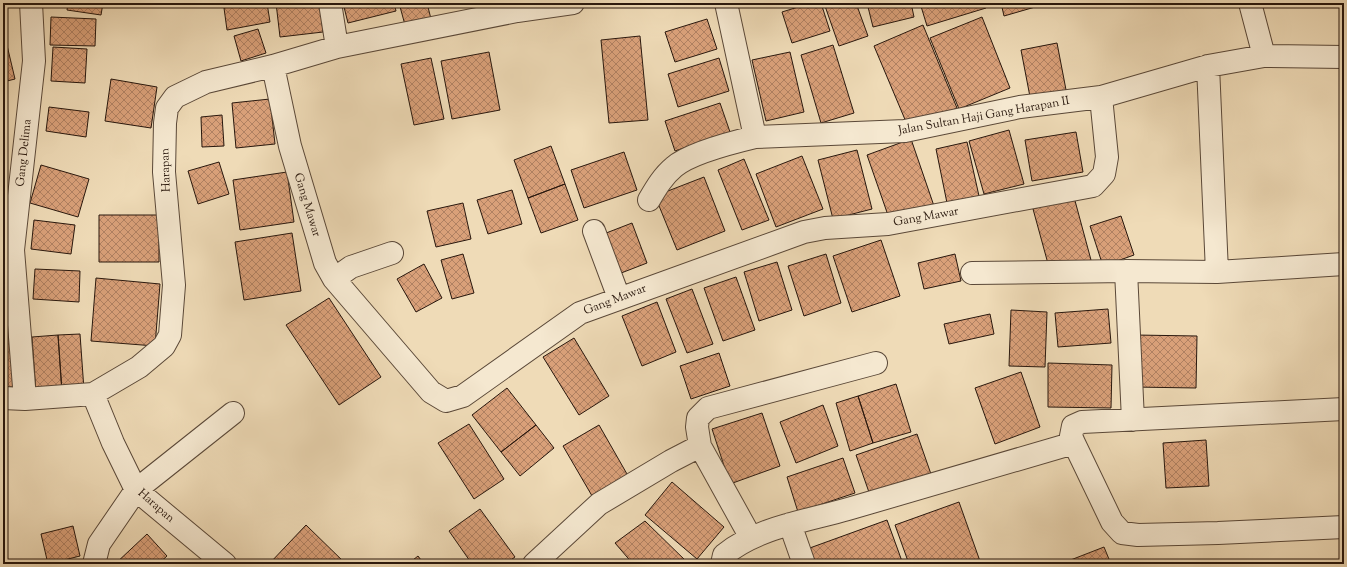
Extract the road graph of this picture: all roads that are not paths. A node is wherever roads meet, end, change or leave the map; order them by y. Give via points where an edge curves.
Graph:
1 (31, 3) edge
2 (330, 3) edge
3 (573, 3) edge
4 (726, 3) edge
5 (1250, 3) edge
6 (337, 47) junction
7 (1264, 56) junction
8 (1344, 57) edge
9 (273, 66) junction
10 (1208, 66) junction
11 (1101, 97) junction
12 (755, 137) junction
13 (649, 200) dead end
14 (594, 231) dead end
15 (392, 253) dead end
16 (1344, 264) edge
17 (1126, 271) junction
18 (972, 272) dead end
19 (1217, 272) junction
20 (334, 279) junction
21 (619, 298) junction
22 (876, 363) dead end
23 (93, 394) junction
24 (3, 398) edge
25 (25, 399) junction
26 (1344, 409) edge
27 (233, 413) dead end
28 (1133, 420) junction
29 (1074, 443) junction
30 (700, 446) junction
31 (136, 490) junction
32 (790, 524) junction
33 (1344, 527) edge
34 (751, 538) junction
35 (94, 564) edge
36 (225, 564) edge
37 (534, 564) edge
38 (722, 564) edge
39 (804, 564) edge

1 - 25 street, Gang Delima via 34,61 13,250
2 - 6 street
3 - 6 street, Harapan via 517,11
4 - 12 street
5 - 7 street
6 - 9 street, Harapan
7 - 8 street, Jalan Sultan Haji Gang Harapan II
7 - 10 street, Jalan Sultan Haji Gang Harapan II
9 - 20 street, Gang Mawar via 290,146 324,263
9 - 23 street, Harapan via 206,82 175,97 167,108 164,172 174,286 170,335 164,346 139,367
10 - 11 street, Jalan Sultan Haji Gang Harapan II
10 - 19 street
11 - 12 street, Jalan Sultan Haji Gang Harapan II via 1020,108 905,131
11 - 21 street, Gang Mawar via 1107,157 1104,174 1093,186 888,224 804,232
12 - 13 street, Jalan Sultan Haji Gang Harapan II via 729,143 675,166 657,186
14 - 21 street
15 - 20 street via 350,267
16 - 19 street
17 - 18 street
17 - 19 street
17 - 28 street
20 - 21 street, Gang Mawar via 431,392 446,401 463,396 580,313
22 - 30 street via 708,408 698,418
23 - 25 street
23 - 31 street, Harapan
24 - 25 street
26 - 28 street
27 - 31 street
28 - 29 street via 1082,422 1073,426 1071,436
29 - 32 street via 836,513
29 - 33 street via 1112,522 1122,533 1211,534
30 - 34 street
30 - 37 street via 599,504
31 - 35 street via 99,544
31 - 36 street, Harapan
32 - 34 street
32 - 39 street
34 - 38 street via 724,555

